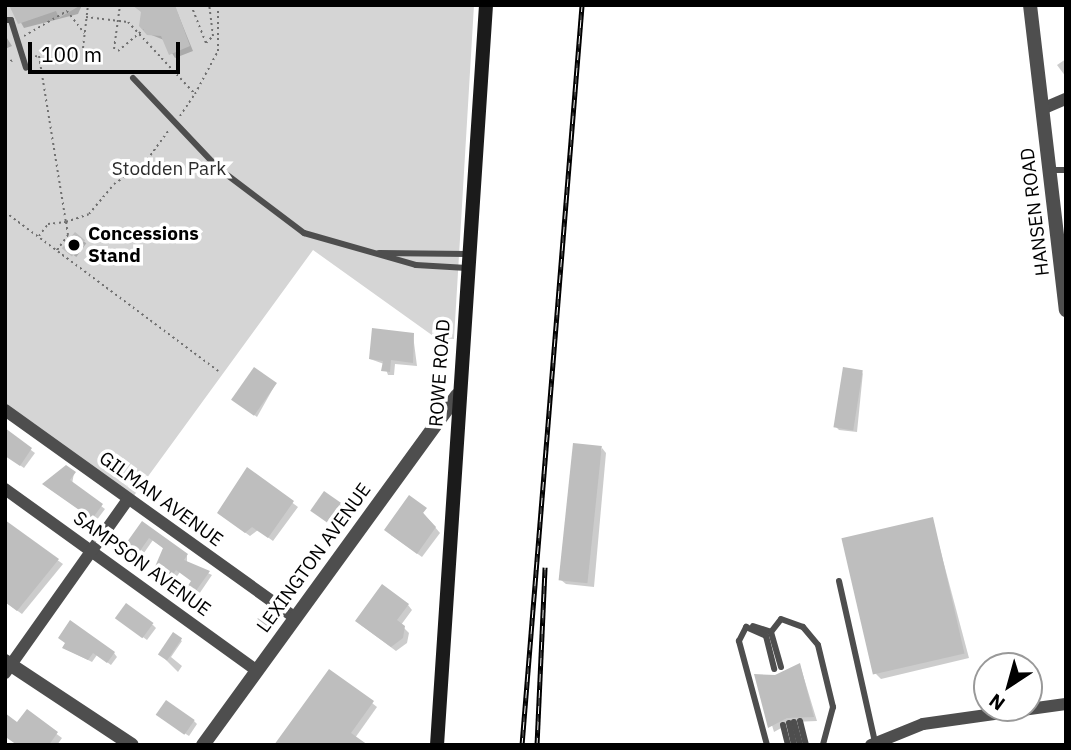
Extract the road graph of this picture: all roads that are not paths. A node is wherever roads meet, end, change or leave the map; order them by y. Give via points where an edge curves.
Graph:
1 (486, 5) edge
2 (1030, 5) edge
3 (5, 20) edge
4 (26, 68) dead end
5 (133, 78) dead end
6 (1066, 99) edge
7 (1042, 109) junction
8 (1050, 170) junction
9 (1066, 170) edge
10 (1062, 232) edge
11 (373, 254) junction
12 (468, 261) junction
13 (1065, 291) edge
14 (1066, 310) edge
15 (457, 395) junction
16 (5, 410) edge
17 (5, 489) edge
18 (128, 499) junction
19 (92, 553) junction
20 (839, 581) dead end
21 (295, 618) junction
22 (768, 631) junction
23 (7, 666) edge
24 (778, 668) dead end
25 (256, 670) junction
26 (1066, 704) edge
27 (791, 723) junction
28 (874, 744) edge
29 (132, 745) edge
30 (203, 745) edge
31 (437, 745) edge
32 (767, 745) edge
33 (788, 745) edge
34 (794, 745) edge
35 (800, 745) edge
36 (806, 745) edge
37 (823, 745) edge

1 - 12 main road, ROWE ROAD
2 - 7 street, HANSEN ROAD
3 - 4 lane via 11,20
5 - 11 lane via 190,142 257,200 313,237
6 - 7 street
7 - 8 street, HANSEN ROAD
8 - 9 lane
8 - 10 street, HANSEN ROAD
10 - 13 street, HANSEN ROAD
11 - 12 lane
11 - 12 lane
12 - 15 main road, ROWE ROAD
13 - 14 street, HANSEN ROAD
15 - 21 street, LEXINGTON AVENUE
15 - 31 main road, ROWE ROAD
16 - 18 street, GILMAN AVENUE
17 - 19 street, SAMPSON AVENUE
18 - 19 street
18 - 21 street, GILMAN AVENUE
19 - 23 street
19 - 25 street, SAMPSON AVENUE
20 - 28 lane
21 - 25 street, LEXINGTON AVENUE
22 - 24 lane
22 - 32 lane via 753,625 739,641
22 - 37 lane via 781,619 803,627 818,645 834,707
23 - 29 street
25 - 30 street, LEXINGTON AVENUE
26 - 28 street via 923,724
27 - 33 lane
27 - 34 lane
27 - 35 lane
27 - 36 lane

